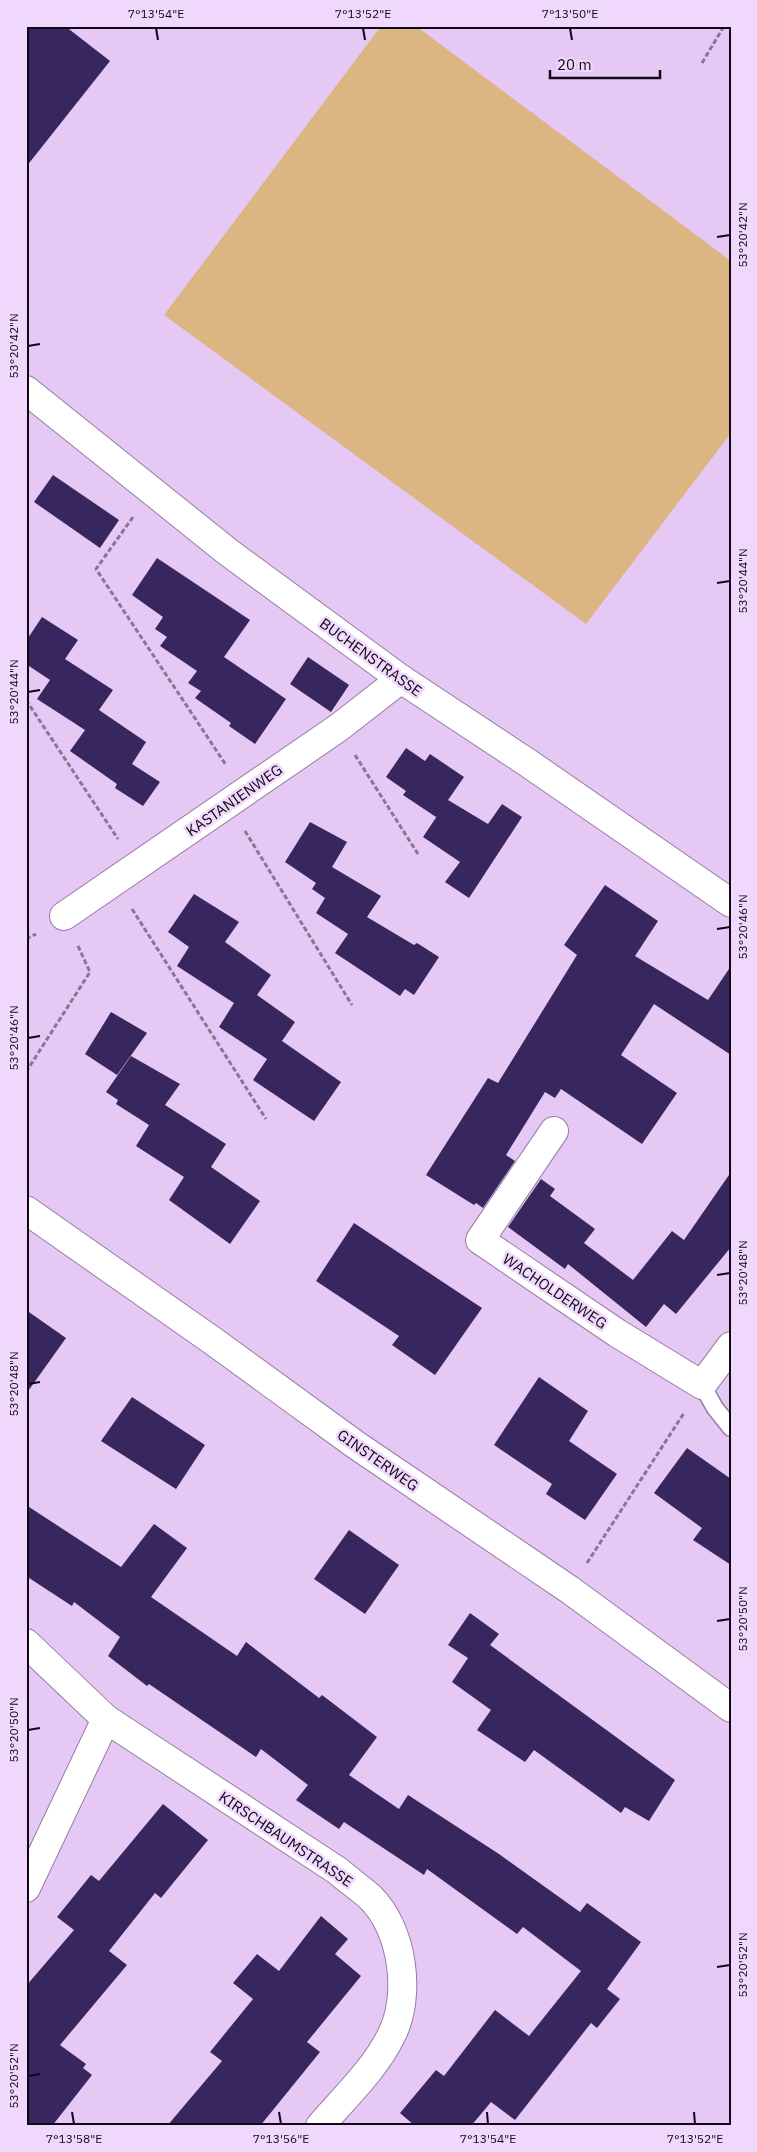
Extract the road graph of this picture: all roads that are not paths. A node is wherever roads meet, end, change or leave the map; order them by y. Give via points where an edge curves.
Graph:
1 (26, 390) edge
2 (401, 680) junction
3 (731, 903) edge
4 (64, 916) road end
5 (554, 1131) dead end
6 (26, 1210) edge
7 (731, 1346) edge
8 (702, 1385) junction
9 (731, 1428) edge
10 (26, 1643) edge
11 (731, 1708) edge
12 (106, 1719) junction
13 (26, 1888) edge
14 (320, 2126) edge

1 - 2 street, BUCHENSTRASSE via 228,552
2 - 3 street, BUCHENSTRASSE
2 - 4 street, KASTANIENWEG via 338,728
5 - 8 street, WACHOLDERWEG via 480,1240 617,1333
6 - 11 street, GINSTERWEG via 356,1445 570,1590
7 - 8 street
8 - 9 lane
10 - 12 street, KIRSCHBAUMSTRASSE
12 - 13 street
12 - 14 street, KIRSCHBAUMSTRASSE via 338,1871 371,1898 390,1927 400,1956 402,1982 400,2008 392,2036 365,2074

